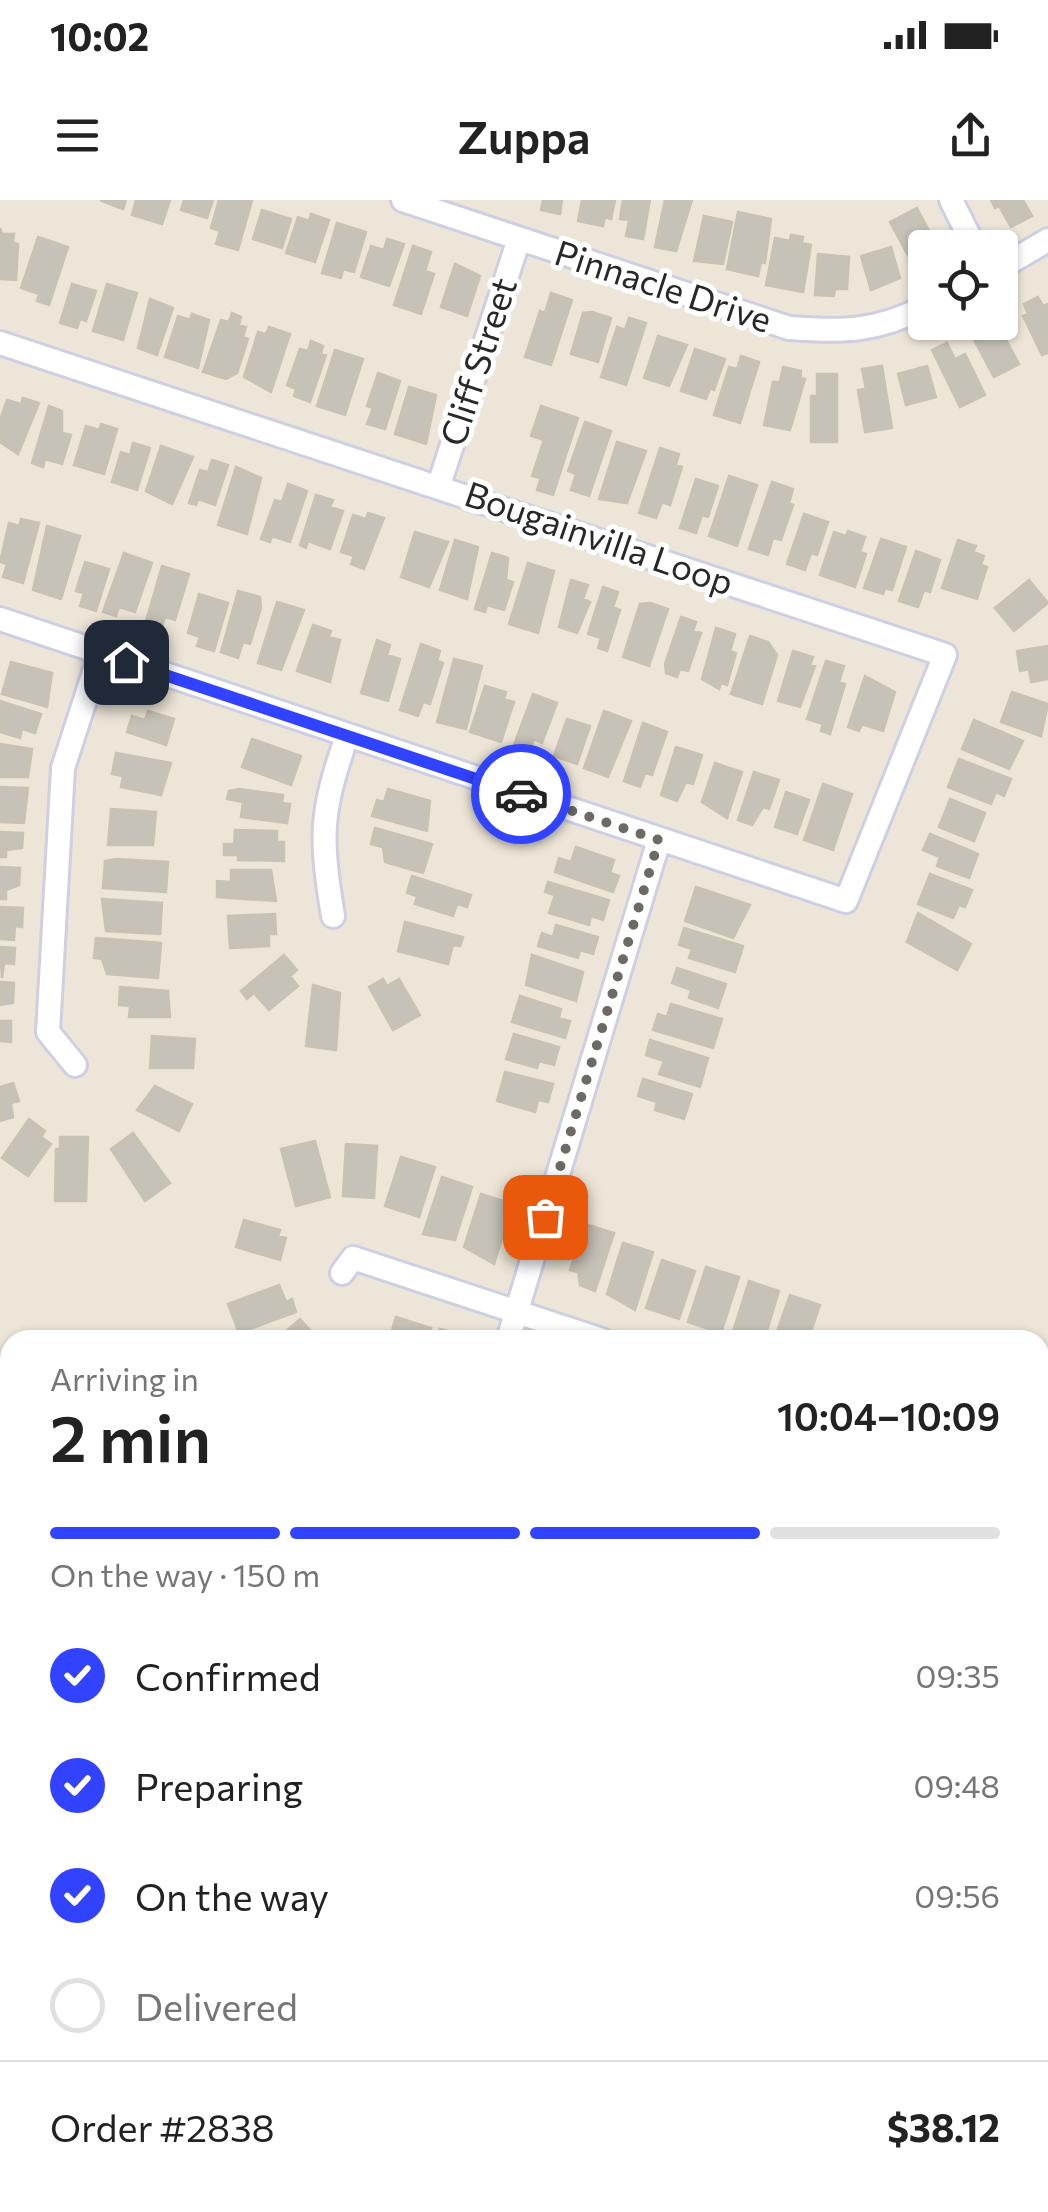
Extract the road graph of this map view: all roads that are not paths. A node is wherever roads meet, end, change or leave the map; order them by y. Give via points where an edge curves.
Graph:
1 (951, 200) edge
2 (415, 202) edge
3 (966, 230) edge
4 (519, 239) junction
5 (1048, 240) edge
6 (1018, 258) edge
7 (908, 315) edge
8 (0, 344) edge
9 (439, 485) junction
10 (0, 619) edge
11 (100, 654) junction
12 (347, 736) junction
13 (659, 840) junction
14 (333, 916) dead end
15 (75, 1065) dead end
16 (342, 1273) dead end
17 (516, 1311) junction
18 (511, 1330) edge
19 (572, 1330) edge

1 - 3 street
2 - 4 street, Pinnacle Drive
4 - 7 street, Pinnacle Drive via 789,328 882,327
4 - 9 street, Cliff Street
5 - 6 street
8 - 9 street, Bougainvilla Loop
9 - 13 street, Bougainvilla Loop via 945,655 846,901
10 - 11 street
11 - 12 street
11 - 15 street via 63,768 48,1032
12 - 13 street
12 - 14 street via 321,842
13 - 17 street
16 - 17 street via 353,1258
17 - 18 street
17 - 19 street

